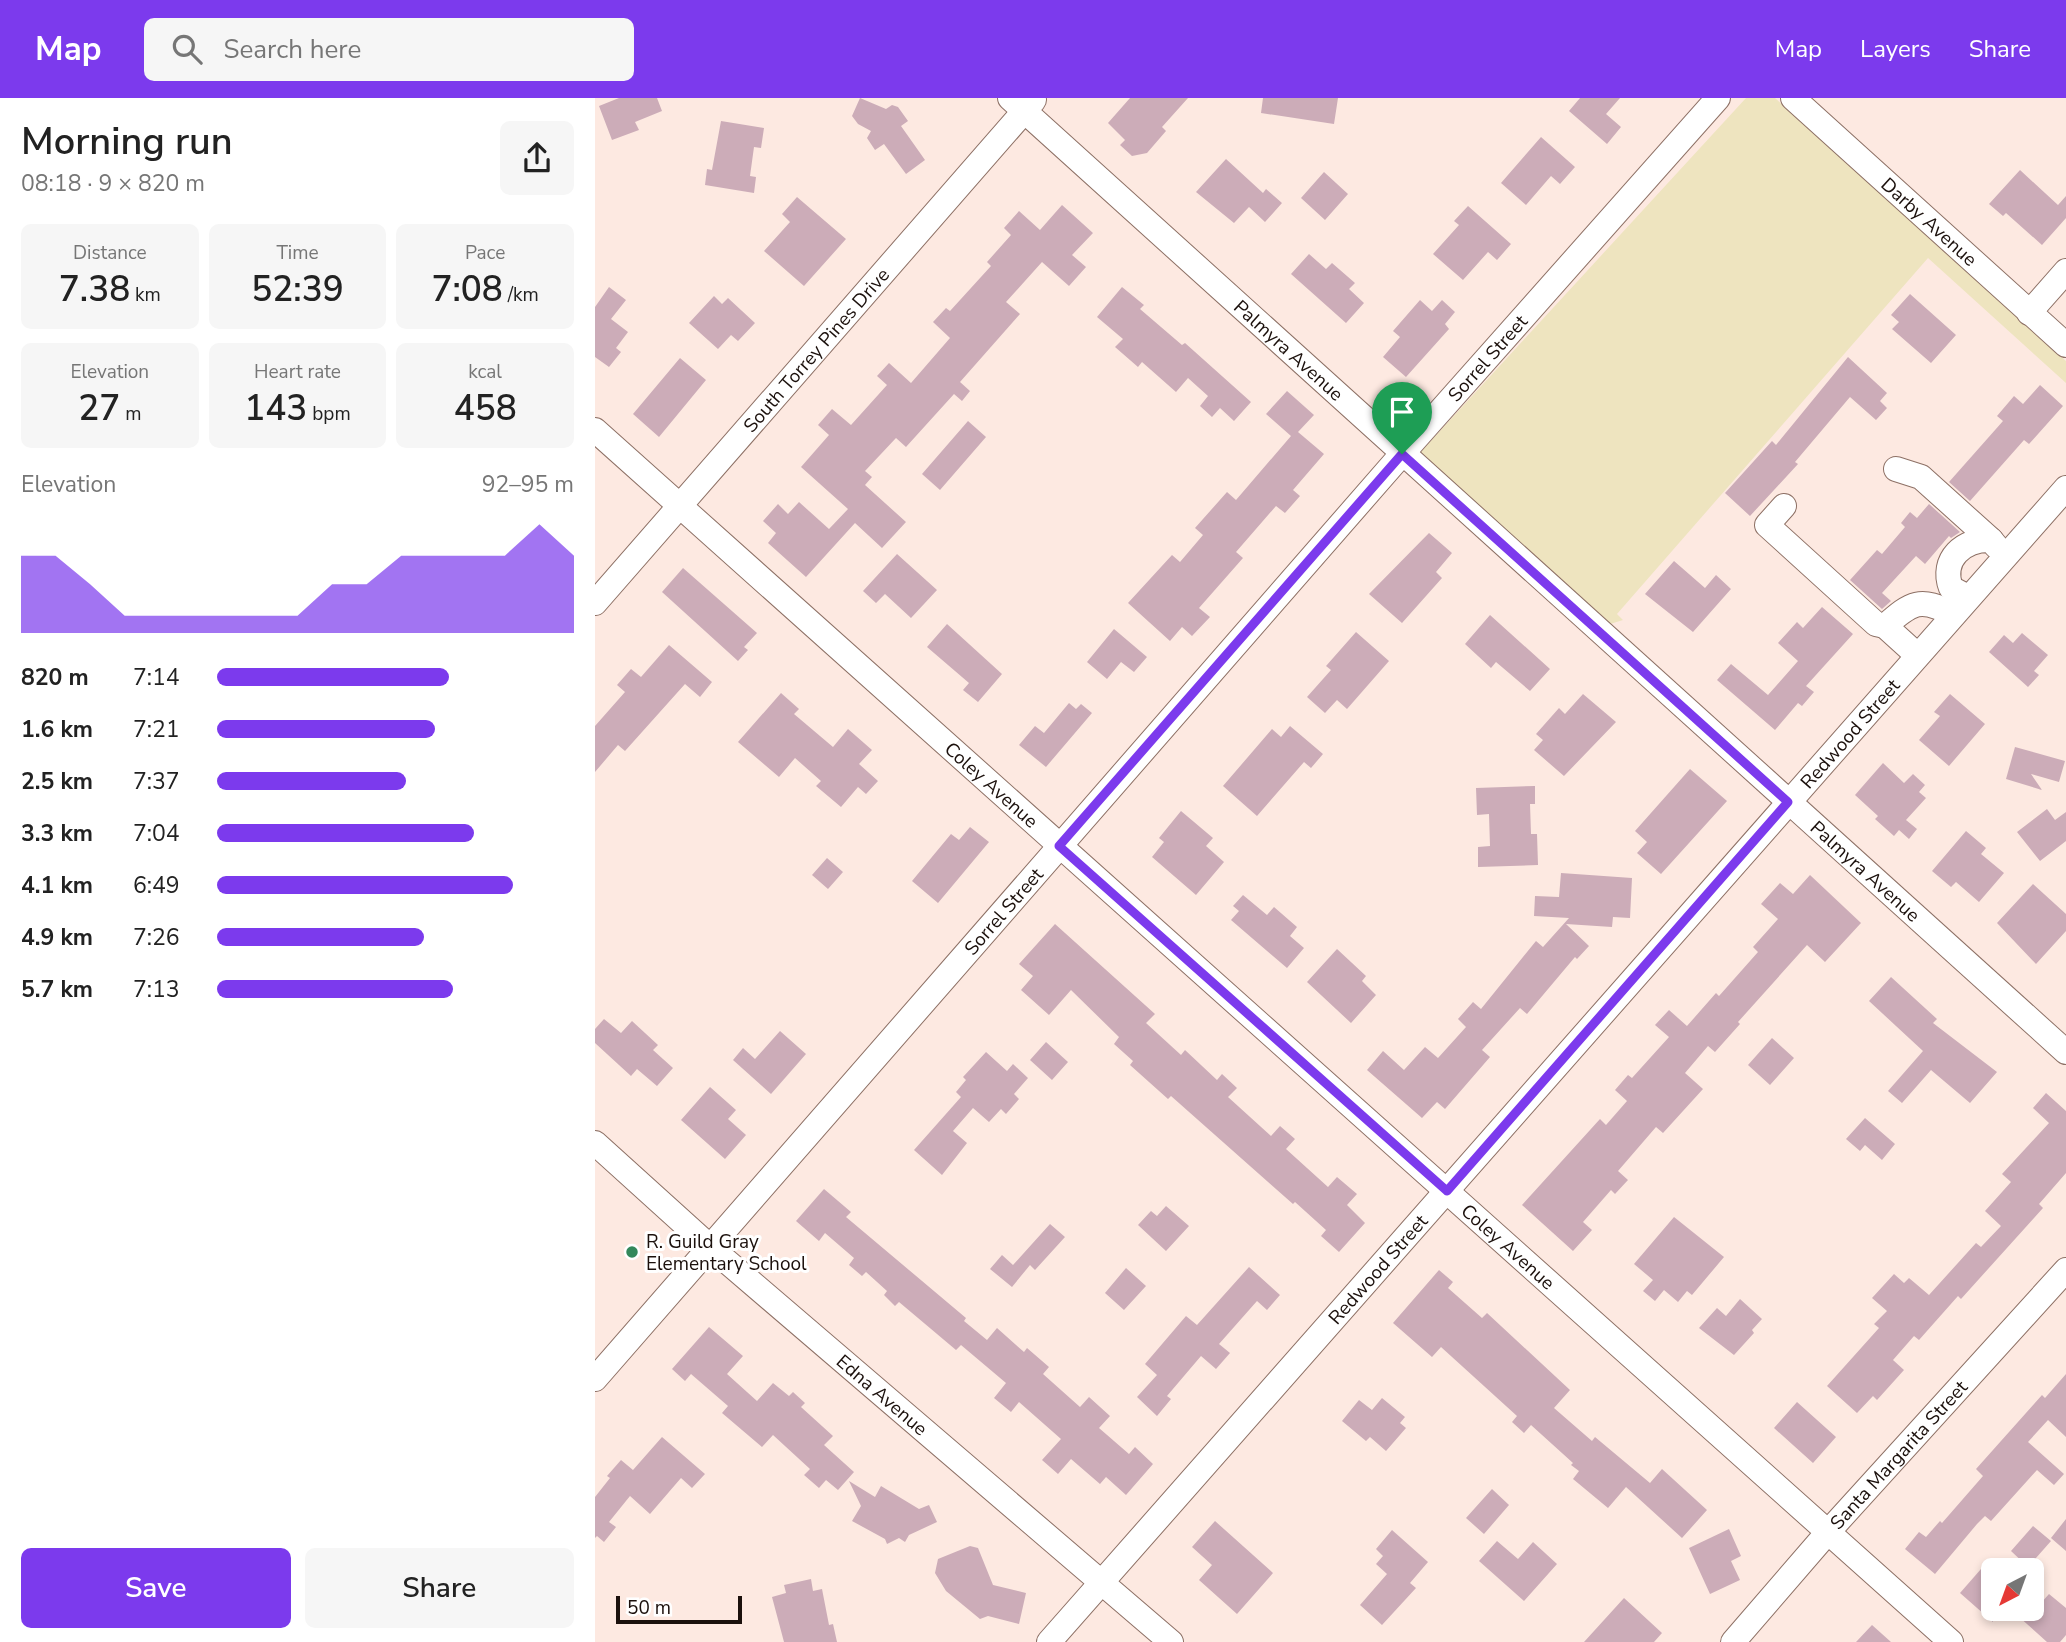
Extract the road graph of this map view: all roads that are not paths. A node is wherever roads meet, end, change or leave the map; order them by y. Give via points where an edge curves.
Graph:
1 (1719, 98) edge
2 (1793, 98) edge
3 (1024, 102) edge
4 (2066, 271) edge
5 (2029, 313) junction
6 (2066, 345) edge
7 (595, 430) edge
8 (1402, 454) junction
9 (1896, 469) dead end
10 (2066, 488) edge
11 (680, 506) junction
12 (1784, 506) dead end
13 (1998, 548) junction
14 (595, 603) edge
15 (1961, 605) junction
16 (1885, 626) junction
17 (1917, 655) junction
18 (1788, 802) junction
19 (1059, 846) junction
20 (2066, 1052) edge
21 (595, 1143) edge
22 (1447, 1191) junction
23 (710, 1247) junction
24 (2066, 1270) edge
25 (595, 1379) edge
26 (1828, 1532) junction
27 (1102, 1581) junction
28 (1049, 1642) edge
29 (1171, 1642) edge
30 (1733, 1642) edge
31 (1951, 1642) edge

1 - 8 street, Sorrel Street
2 - 5 street, Darby Avenue
3 - 8 street, Palmyra Avenue
3 - 11 street, South Torrey Pines Drive
4 - 5 street
5 - 6 street, Darby Avenue
7 - 11 street, Coley Avenue
8 - 18 street, Palmyra Avenue
8 - 19 street, Sorrel Street
9 - 13 street via 1921,477
10 - 13 street, Redwood Street
11 - 14 street, South Torrey Pines Drive
11 - 19 street, Coley Avenue
12 - 16 street via 1766,525 1876,624
13 - 15 street, Redwood Street
13 - 15 street via 1975,539 1953,556 1948,566 1951,587
15 - 16 street via 1922,602 1906,608
15 - 17 street, Redwood Street
16 - 17 street
17 - 18 street, Redwood Street
18 - 20 street, Palmyra Avenue
18 - 22 street, Redwood Street
19 - 22 street, Coley Avenue
19 - 23 street, Sorrel Street
21 - 23 street, Edna Avenue
22 - 26 street, Coley Avenue
22 - 27 street, Redwood Street
23 - 25 street, Sorrel Street
23 - 27 street, Edna Avenue
24 - 26 street, Santa Margarita Street
26 - 30 street, Santa Margarita Street
26 - 31 street, Coley Avenue
27 - 28 street, Redwood Street
27 - 29 street, Edna Avenue

